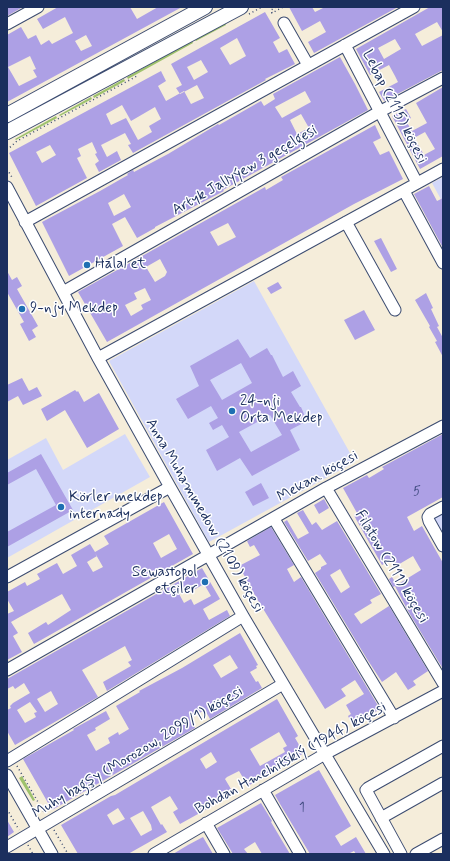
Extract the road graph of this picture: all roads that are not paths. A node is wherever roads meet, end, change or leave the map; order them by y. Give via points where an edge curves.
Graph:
1 (38, 7) edge
2 (205, 7) edge
3 (414, 7) edge
4 (245, 11) edge
5 (284, 23) dead end
6 (7, 24) edge
7 (345, 45) junction
8 (308, 65) junction
9 (443, 78) edge
10 (379, 112) junction
11 (7, 115) edge
12 (7, 132) edge
13 (443, 169) edge
14 (417, 183) junction
15 (11, 185) edge
16 (404, 191) junction
17 (25, 222) junction
18 (346, 222) junction
19 (443, 263) edge
20 (62, 292) junction
21 (395, 310) dead end
22 (98, 358) junction
23 (443, 426) edge
24 (170, 487) junction
25 (326, 488) junction
26 (443, 507) edge
27 (274, 519) junction
28 (443, 546) edge
29 (208, 556) junction
30 (7, 577) edge
31 (243, 616) junction
32 (7, 670) edge
33 (443, 683) edge
34 (283, 684) junction
35 (443, 691) edge
36 (394, 718) junction
37 (443, 746) edge
38 (325, 754) junction
39 (10, 759) edge
40 (7, 775) edge
41 (443, 783) edge
42 (263, 790) junction
43 (381, 818) junction
44 (206, 823) junction
45 (38, 829) junction
46 (443, 839) edge
47 (7, 847) edge
48 (52, 854) edge
49 (154, 854) edge
50 (224, 854) edge
51 (300, 854) edge
52 (384, 854) edge
53 (401, 854) edge
54 (416, 854) edge

1 - 6 street
2 - 11 main road
3 - 7 street
4 - 12 main road
5 - 8 street
7 - 8 street
7 - 10 street, Lebap (2115) köçesi
8 - 17 street
9 - 10 street, Artyk Jallyýew 3 geçelgesi
10 - 14 street, Lebap (2115) köçesi
10 - 20 street, Artyk Jallyýew 3 geçelgesi
13 - 14 street
14 - 16 street
15 - 17 street, Anna Muhammedow (2109) köçesi
16 - 18 street
16 - 19 street
17 - 20 street, Anna Muhammedow (2109) köçesi
18 - 21 street
18 - 22 street
20 - 22 street, Anna Muhammedow (2109) köçesi
22 - 24 street, Anna Muhammedow (2109) köçesi
23 - 25 street, Mekan köçesi
24 - 29 street, Anna Muhammedow (2109) köçesi
24 - 30 street
25 - 27 street, Mekan köçesi
25 - 33 street, Filatow (2111) köçesi
26 - 28 street via 428,517
27 - 29 street, Mekan köçesi
27 - 36 street
29 - 31 street, Anna Muhammedow (2109) köçesi
29 - 32 street, Mekan köçesi
31 - 34 street, Anna Muhammedow (2109) köçesi
31 - 39 street
34 - 38 street, Anna Muhammedow (2109) köçesi
34 - 45 street, Muhy bagşy (Morozow, 2099/1) köçesi
35 - 36 street, Bohdan Hmelnitskiý (1944) köçesi
36 - 38 street, Bohdan Hmelnitskiý (1944) köçesi
37 - 43 street via 368,788 366,792
38 - 42 street, Bohdan Hmelnitskiý (1944) köçesi
38 - 52 street, Anna Muhammedow (2109) köçesi
40 - 45 street
41 - 43 street
42 - 44 street, Bohdan Hmelnitskiý (1944) köçesi
42 - 51 street
43 - 53 street
44 - 49 street, Bohdan Hmelnitskiý (1944) köçesi
44 - 50 street
45 - 47 street, Muhy bagşy (Morozow, 2099/1) köçesi
45 - 48 street
46 - 54 street

